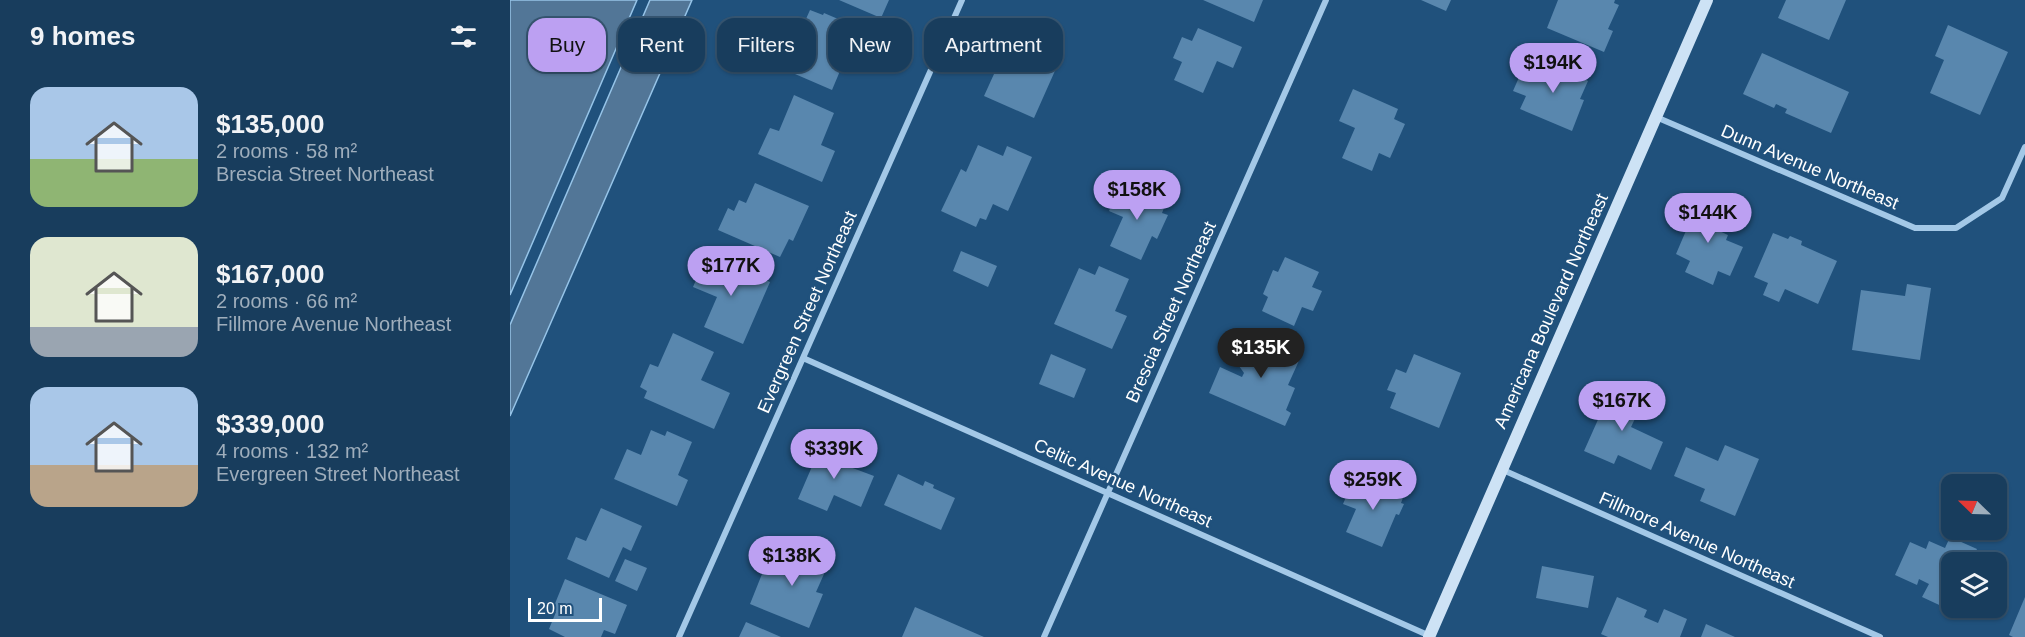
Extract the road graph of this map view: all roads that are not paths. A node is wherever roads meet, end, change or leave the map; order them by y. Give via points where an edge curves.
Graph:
1 (962, 0) edge
2 (1326, 0) edge
3 (1707, 0) edge
4 (1656, 116) junction
5 (2025, 147) edge
6 (803, 358) junction
7 (1502, 470) junction
8 (1108, 492) junction
9 (679, 637) edge
10 (1044, 637) edge
11 (1429, 637) edge
12 (1880, 637) edge

1 - 6 street, Evergreen Street Northeast
2 - 8 street, Brescia Street Northeast
3 - 4 street, Americana Boulevard Northeast
4 - 5 street, Dunn Avenue Northeast via 1915,228 1956,228 2002,198
4 - 7 street, Americana Boulevard Northeast
6 - 8 street, Celtic Avenue Northeast
6 - 9 street, Evergreen Street Northeast
7 - 11 street, Americana Boulevard Northeast
7 - 12 street, Fillmore Avenue Northeast
8 - 10 street, Brescia Street Northeast
8 - 11 street, Celtic Avenue Northeast

